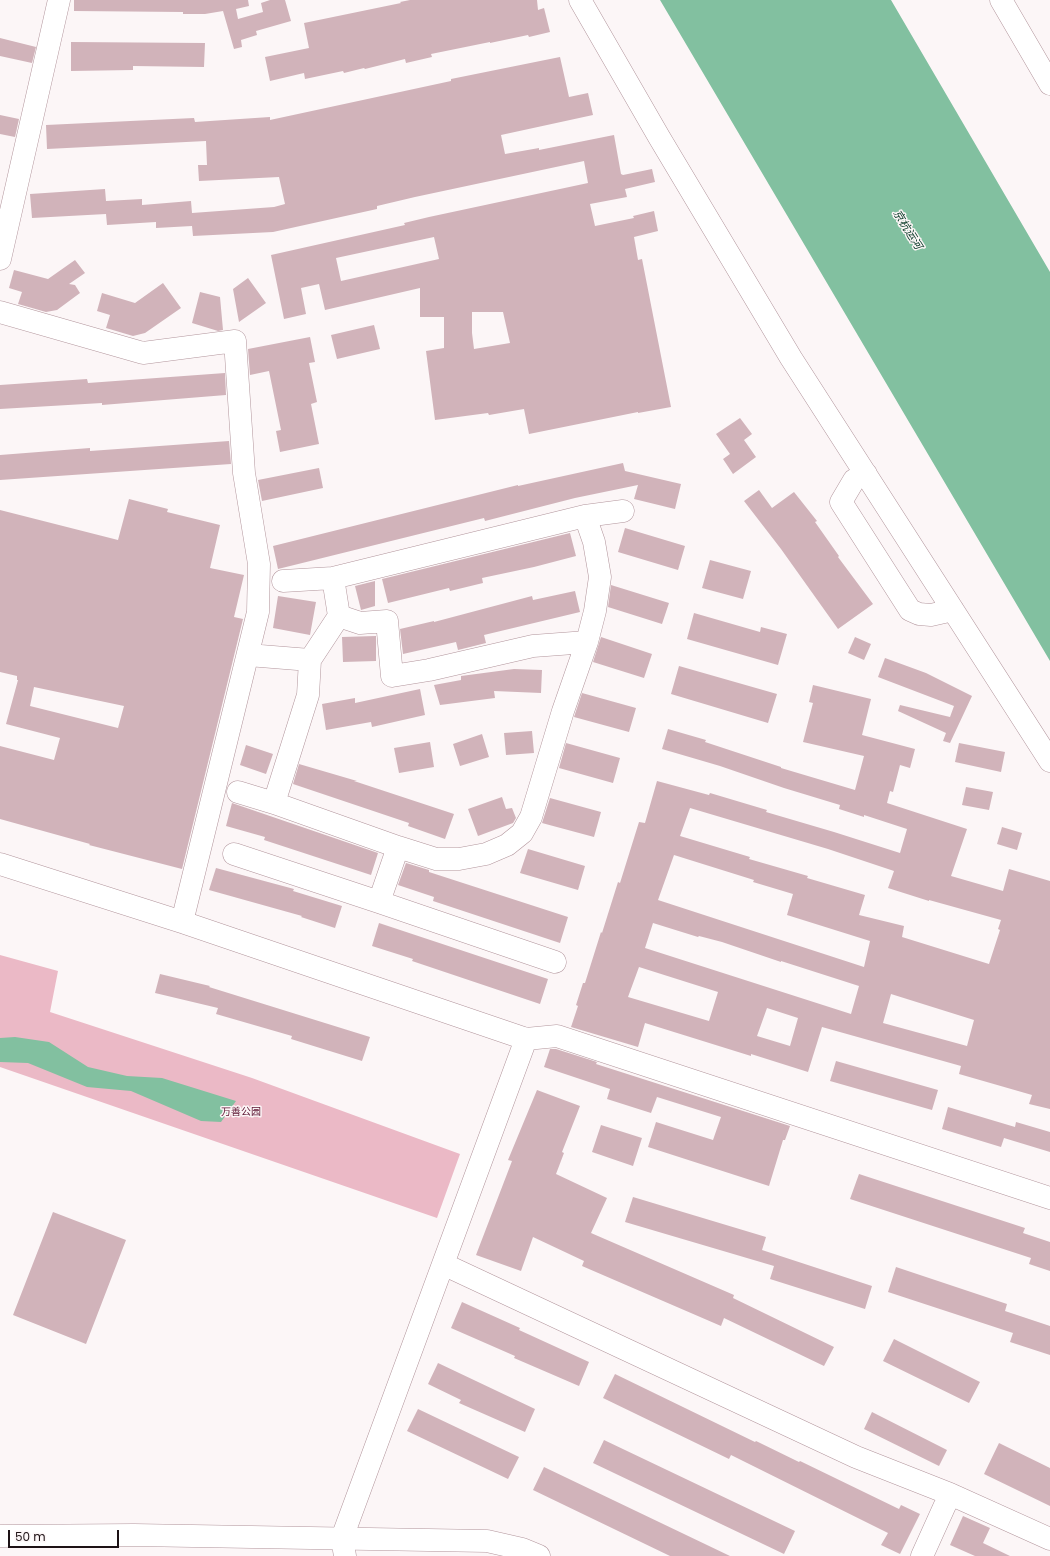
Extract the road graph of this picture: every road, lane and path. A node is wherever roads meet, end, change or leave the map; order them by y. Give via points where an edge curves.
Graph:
1 (59, 0) edge
2 (580, 0) edge
3 (1001, 0) edge
4 (1050, 84) edge
5 (0, 258) edge
6 (0, 312) edge
7 (866, 474) junction
8 (623, 511) dead end
9 (585, 516) junction
10 (333, 578) junction
11 (283, 581) dead end
12 (953, 610) junction
13 (339, 616) junction
14 (587, 642) junction
15 (248, 655) junction
16 (310, 660) junction
17 (1050, 761) edge
18 (238, 792) dead end
19 (274, 803) junction
20 (398, 847) junction
21 (234, 854) dead end
22 (0, 864) edge
23 (380, 902) junction
24 (182, 922) junction
25 (555, 962) dead end
26 (526, 1039) junction
27 (1050, 1198) edge
28 (443, 1264) junction
29 (950, 1494) junction
30 (0, 1536) edge
31 (1050, 1539) edge
32 (343, 1547) edge
33 (539, 1556) edge
34 (922, 1556) edge

1 - 5 street
2 - 7 street via 791,358
3 - 4 street
6 - 15 street via 143,352 235,341 244,473 259,564 258,612
7 - 12 street
7 - 12 street via 854,480 841,502 910,610 931,615
8 - 9 street
9 - 10 street
9 - 14 street via 594,542 600,577
10 - 11 street
10 - 13 street
12 - 17 street
13 - 14 street via 360,623 387,621 392,676 533,646
13 - 16 street
14 - 20 street via 531,817 522,834 507,846 486,854 459,859 436,859
15 - 16 street
15 - 24 street
16 - 19 street via 308,695
18 - 19 street
19 - 20 street
20 - 23 street
21 - 23 street
22 - 24 street
23 - 25 street
24 - 26 street
26 - 27 street via 557,1036
26 - 28 street
28 - 29 street via 856,1457
28 - 32 street
29 - 31 street
29 - 34 street
30 - 32 street via 134,1535
32 - 33 street via 487,1541 522,1549

